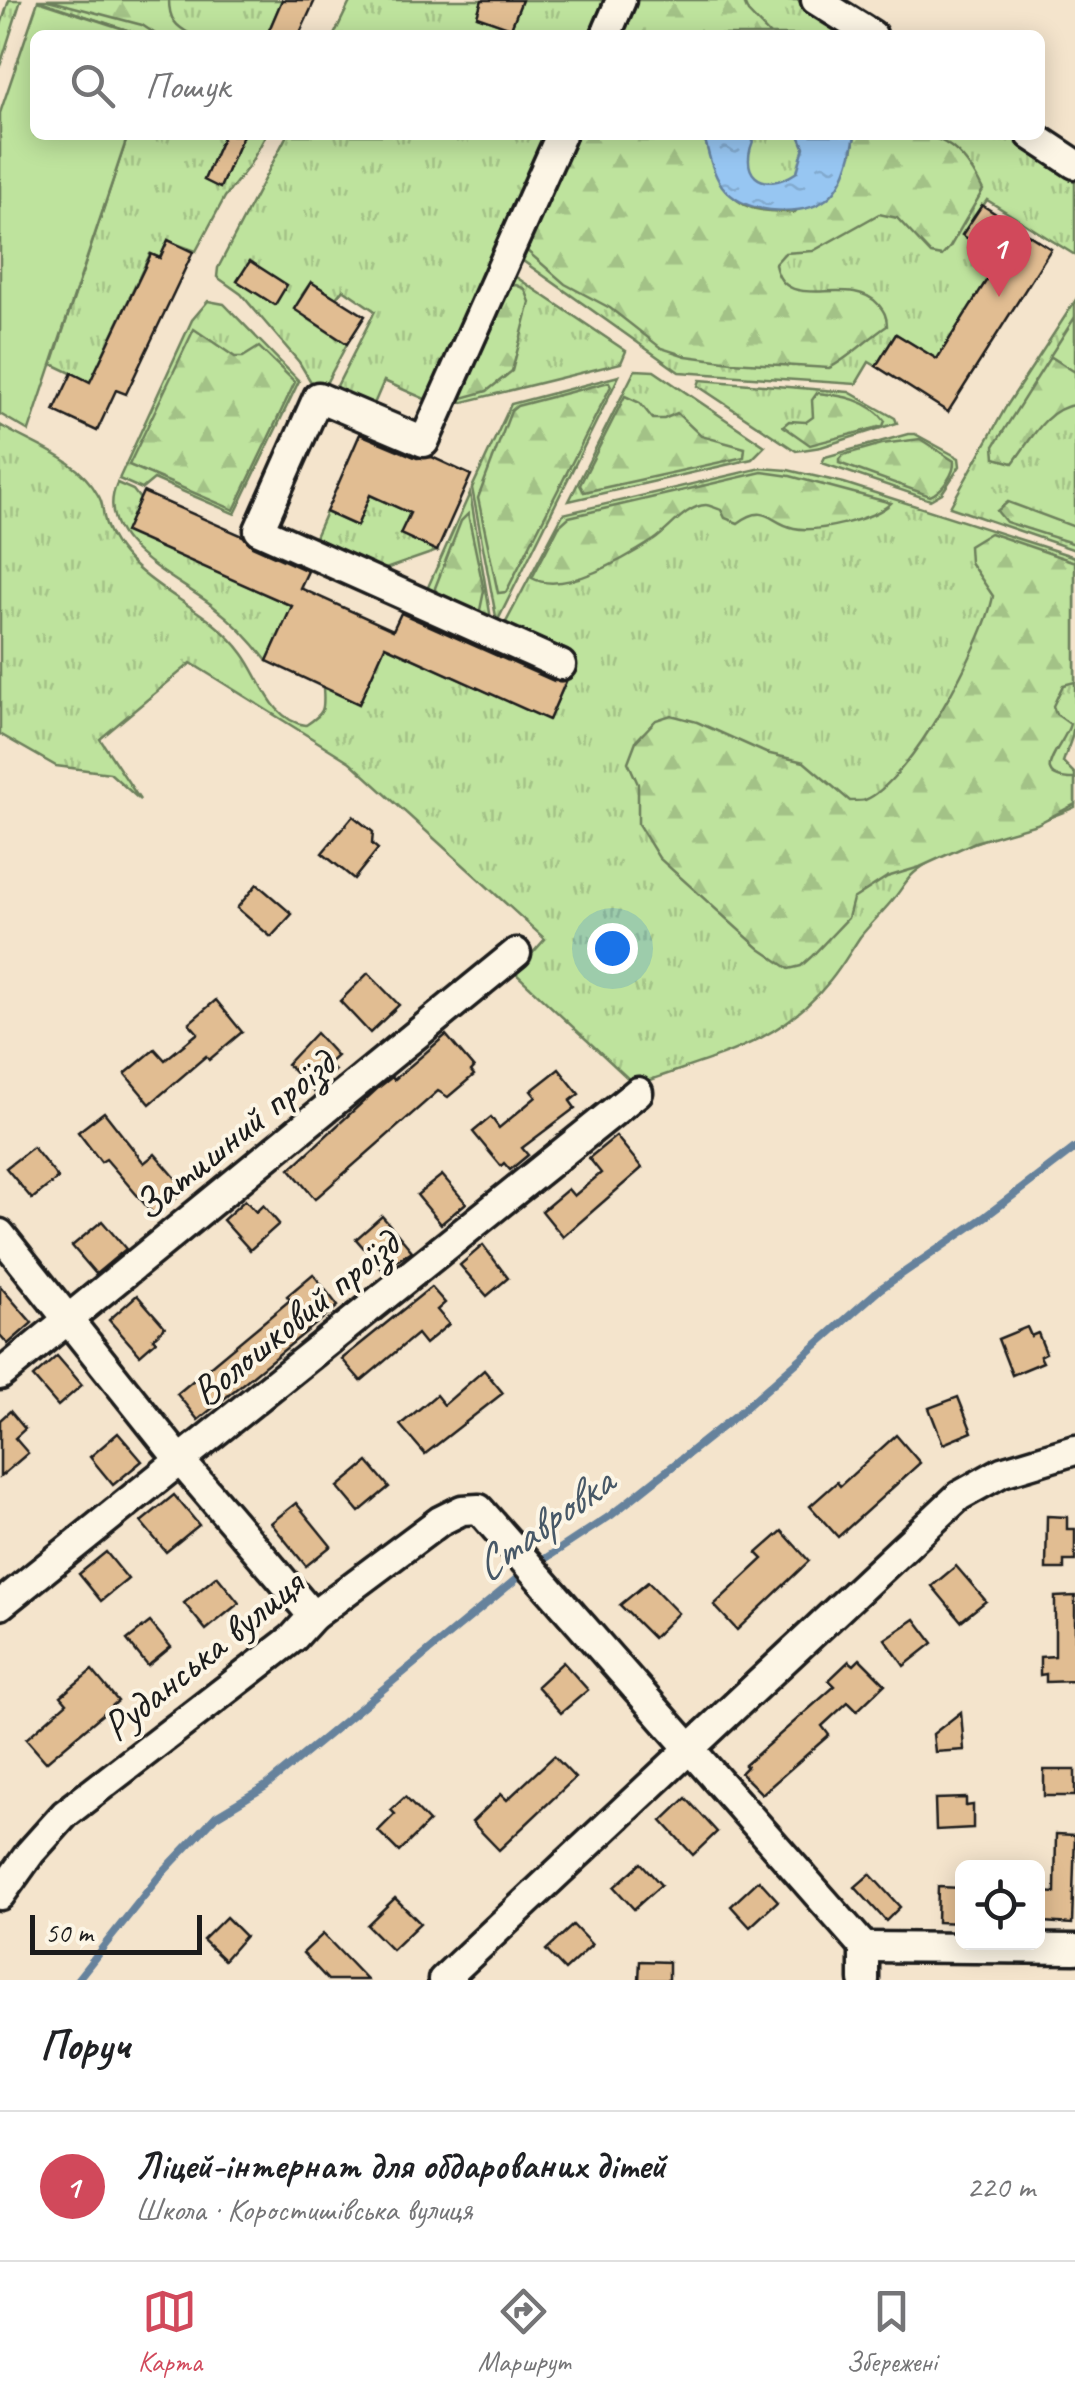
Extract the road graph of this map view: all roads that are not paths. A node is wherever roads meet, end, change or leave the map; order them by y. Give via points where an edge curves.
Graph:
1 (622, 0) edge
2 (816, 0) edge
3 (608, 30) edge
4 (864, 30) edge
5 (559, 140) edge
6 (1039, 140) edge
7 (1075, 164) edge
8 (561, 665) dead end
9 (516, 954) dead end
10 (638, 1092) dead end
11 (0, 1234) edge
12 (68, 1320) junction
13 (0, 1376) edge
14 (1075, 1450) edge
15 (179, 1460) junction
16 (0, 1605) edge
17 (313, 1616) junction
18 (688, 1748) junction
19 (0, 1895) edge
20 (864, 1947) junction
21 (1075, 1948) edge
22 (442, 1980) edge
23 (864, 1980) edge

1 - 3 street
2 - 4 street
5 - 8 street via 424,442 318,397 259,530
6 - 7 street
9 - 12 street, Затишний проїзд
10 - 15 street, Волошковий проїзд
11 - 12 street
12 - 13 street, Затишний проїзд
12 - 15 street
14 - 18 street via 1002,1472 959,1496
15 - 16 street, Волошковий проїзд
15 - 17 street
17 - 18 street, Руданська вулиця via 440,1520 479,1509
17 - 19 street, Руданська вулиця via 65,1814
18 - 20 street
18 - 22 street
20 - 21 street
20 - 23 street

